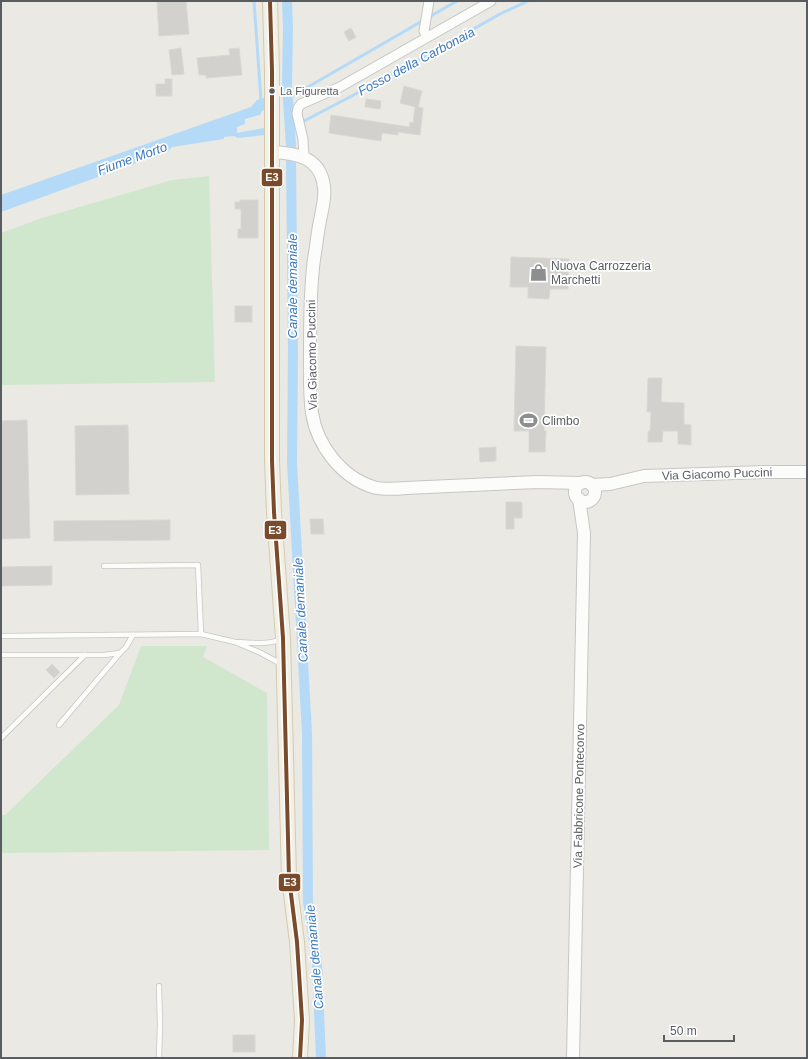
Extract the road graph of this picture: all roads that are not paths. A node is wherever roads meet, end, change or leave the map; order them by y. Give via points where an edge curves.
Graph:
1 (270, 1) edge
2 (491, 1) edge
3 (429, 3) edge
4 (426, 35) junction
5 (274, 148) junction
6 (301, 157) junction
7 (807, 472) edge
8 (550, 482) junction
9 (590, 491) junction
10 (578, 498) junction
11 (584, 533) junction
12 (104, 566) dead end
13 (201, 634) junction
14 (133, 635) junction
15 (1, 636) edge
16 (283, 638) junction
17 (235, 642) junction
18 (120, 653) junction
19 (1, 655) edge
20 (85, 655) junction
21 (284, 667) junction
22 (59, 726) dead end
23 (1, 738) edge
24 (159, 986) dead end
25 (159, 1058) edge
26 (300, 1058) edge
27 (573, 1058) edge

1 - 5 main road
2 - 4 street
3 - 4 street via 424,31
4 - 6 street via 340,87 301,104 297,114 303,139
5 - 6 street
5 - 16 main road via 272,461
6 - 8 street, Via Giacomo Puccini via 319,171 324,186 311,285 310,383 315,426 329,454 350,475 379,488
7 - 9 street, Via Giacomo Puccini via 644,476
8 - 9 street, Via Giacomo Puccini
8 - 10 street
9 - 10 street via 587,502
9 - 10 street via 577,486 575,492
9 - 11 street, Via Fabbricone Pontecorvo
10 - 11 street, Via Fabbricone Pontecorvo
11 - 27 street, Via Fabbricone Pontecorvo
12 - 13 lane via 198,564
13 - 14 lane
13 - 17 lane
14 - 15 lane
14 - 18 lane
16 - 17 lane via 274,642
16 - 21 main road
17 - 21 lane via 261,653
18 - 20 lane
18 - 22 lane
19 - 20 lane
20 - 23 lane
21 - 26 main road via 288,863 298,950 302,1020
24 - 25 lane

